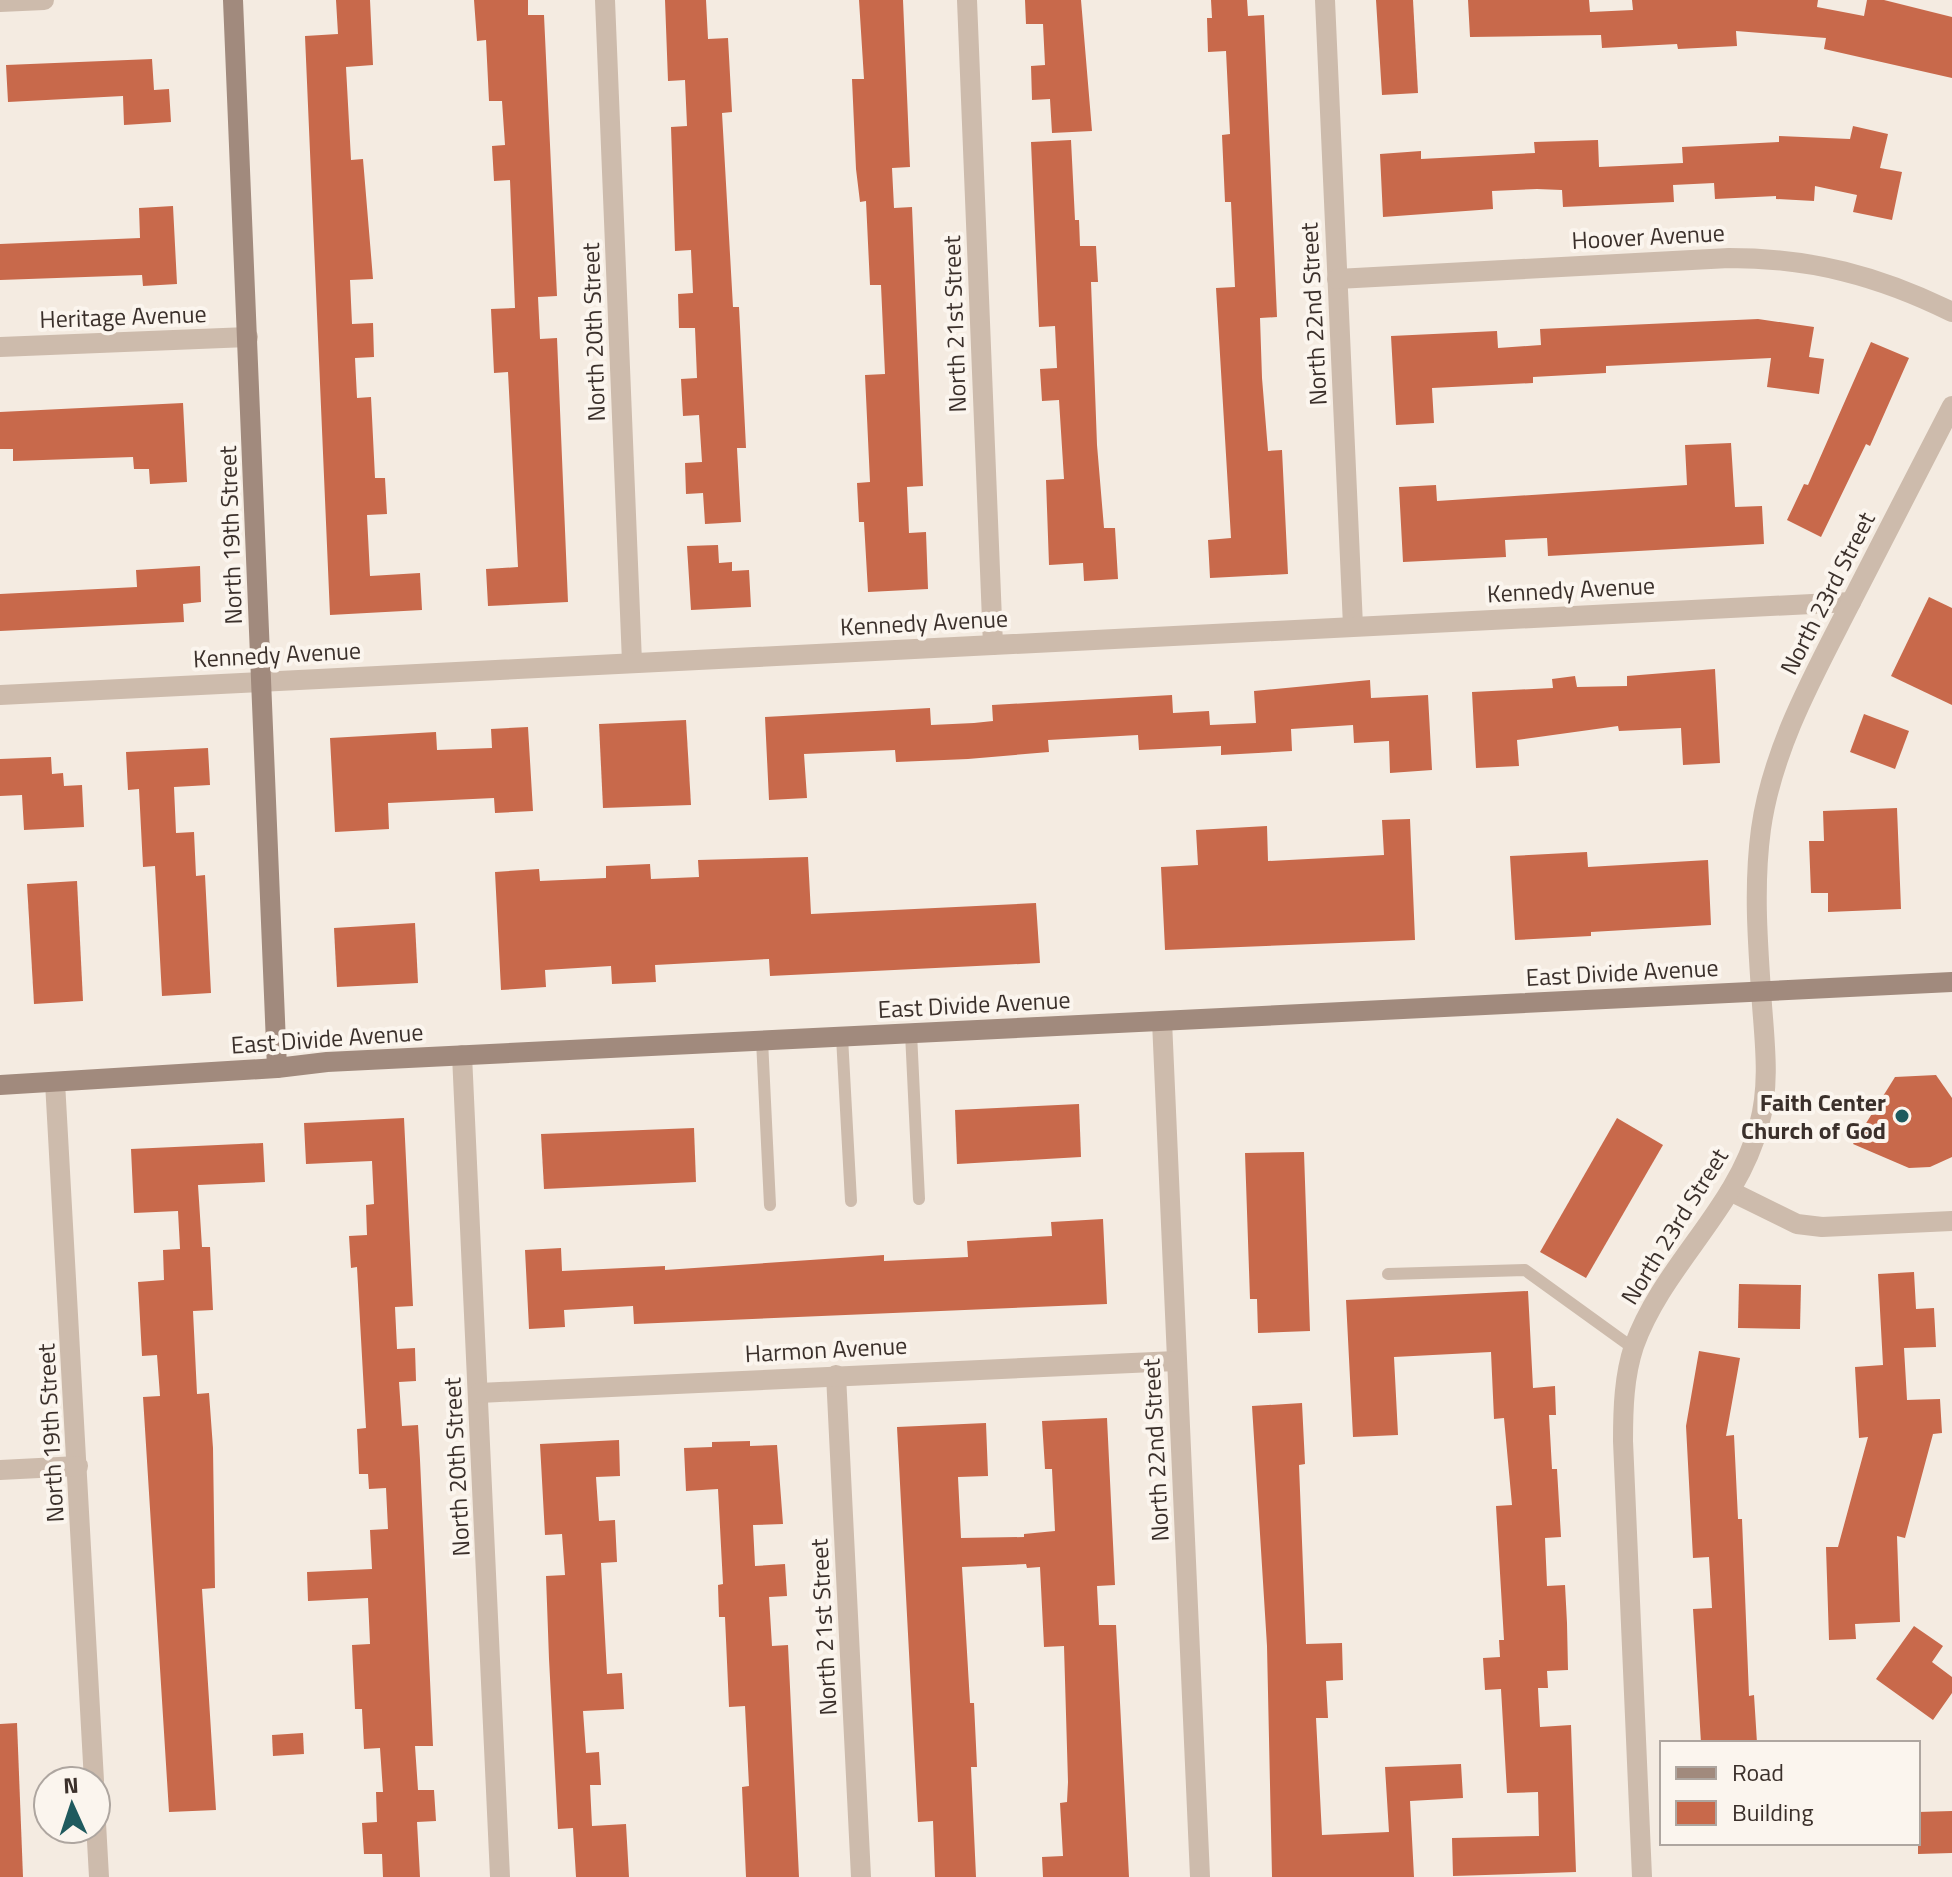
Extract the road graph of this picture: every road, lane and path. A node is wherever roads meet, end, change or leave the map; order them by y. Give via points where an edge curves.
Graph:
1 (44, 0) edge
2 (233, 0) edge
3 (605, 0) edge
4 (967, 0) edge
5 (1325, 0) edge
6 (0, 2) edge
7 (1337, 279) junction
8 (1952, 312) edge
9 (248, 337) junction
10 (0, 347) edge
11 (1952, 406) edge
12 (1851, 602) junction
13 (1353, 626) junction
14 (993, 645) junction
15 (632, 662) junction
16 (262, 681) junction
17 (0, 695) edge
18 (1952, 982) edge
19 (1761, 991) junction
20 (1162, 1021) junction
21 (911, 1033) junction
22 (842, 1037) junction
23 (762, 1040) junction
24 (462, 1055) junction
25 (277, 1068) junction
26 (55, 1082) junction
27 (0, 1085) edge
28 (1730, 1191) junction
29 (919, 1199) dead end
30 (851, 1201) dead end
31 (770, 1205) dead end
32 (1952, 1221) edge
33 (1388, 1274) dead end
34 (1633, 1348) junction
35 (1176, 1361) junction
36 (836, 1375) junction
37 (479, 1393) junction
38 (78, 1466) junction
39 (0, 1470) edge
40 (93, 1765) edge
41 (97, 1845) edge
42 (99, 1877) edge
43 (500, 1877) edge
44 (861, 1877) edge
45 (1200, 1877) edge
46 (1642, 1877) edge

1 - 6 street
2 - 9 street, North 19th Street
3 - 15 street, North 20th Street
4 - 14 street, North 21st Street
5 - 7 street, North 22nd Street
7 - 8 street, Hoover Avenue via 1773,259 1848,270
7 - 13 street, North 22nd Street
9 - 10 street, Heritage Avenue
9 - 16 street, North 19th Street
11 - 12 street, North 23rd Street
12 - 13 street, Kennedy Avenue
12 - 19 street, North 23rd Street via 1799,707 1768,797 1756,886
13 - 14 street, Kennedy Avenue
14 - 15 street, Kennedy Avenue
15 - 16 street, Kennedy Avenue
16 - 17 street, Kennedy Avenue
16 - 25 street, North 19th Street
18 - 19 street, East Divide Avenue
19 - 20 street, East Divide Avenue
19 - 28 street, North 23rd Street via 1764,1098 1752,1149
20 - 21 street, East Divide Avenue
20 - 35 street, North 22nd Street
21 - 22 street, East Divide Avenue
21 - 29 lane
22 - 23 street, East Divide Avenue
22 - 30 lane
23 - 24 street, East Divide Avenue
23 - 31 lane
24 - 25 street, East Divide Avenue
24 - 37 street, North 20th Street
25 - 26 street, East Divide Avenue
26 - 27 street, East Divide Avenue
26 - 38 street, North 19th Street
28 - 32 street via 1797,1224
28 - 34 street, North 23rd Street via 1665,1286
33 - 34 lane via 1525,1270
34 - 46 street, North 23rd Street via 1624,1393 1623,1441
35 - 36 street, Harmon Avenue
35 - 45 street, North 22nd Street
36 - 37 street, Harmon Avenue
36 - 44 street, North 21st Street
37 - 43 street, North 20th Street
38 - 39 street
38 - 40 street, North 19th Street
41 - 42 street

